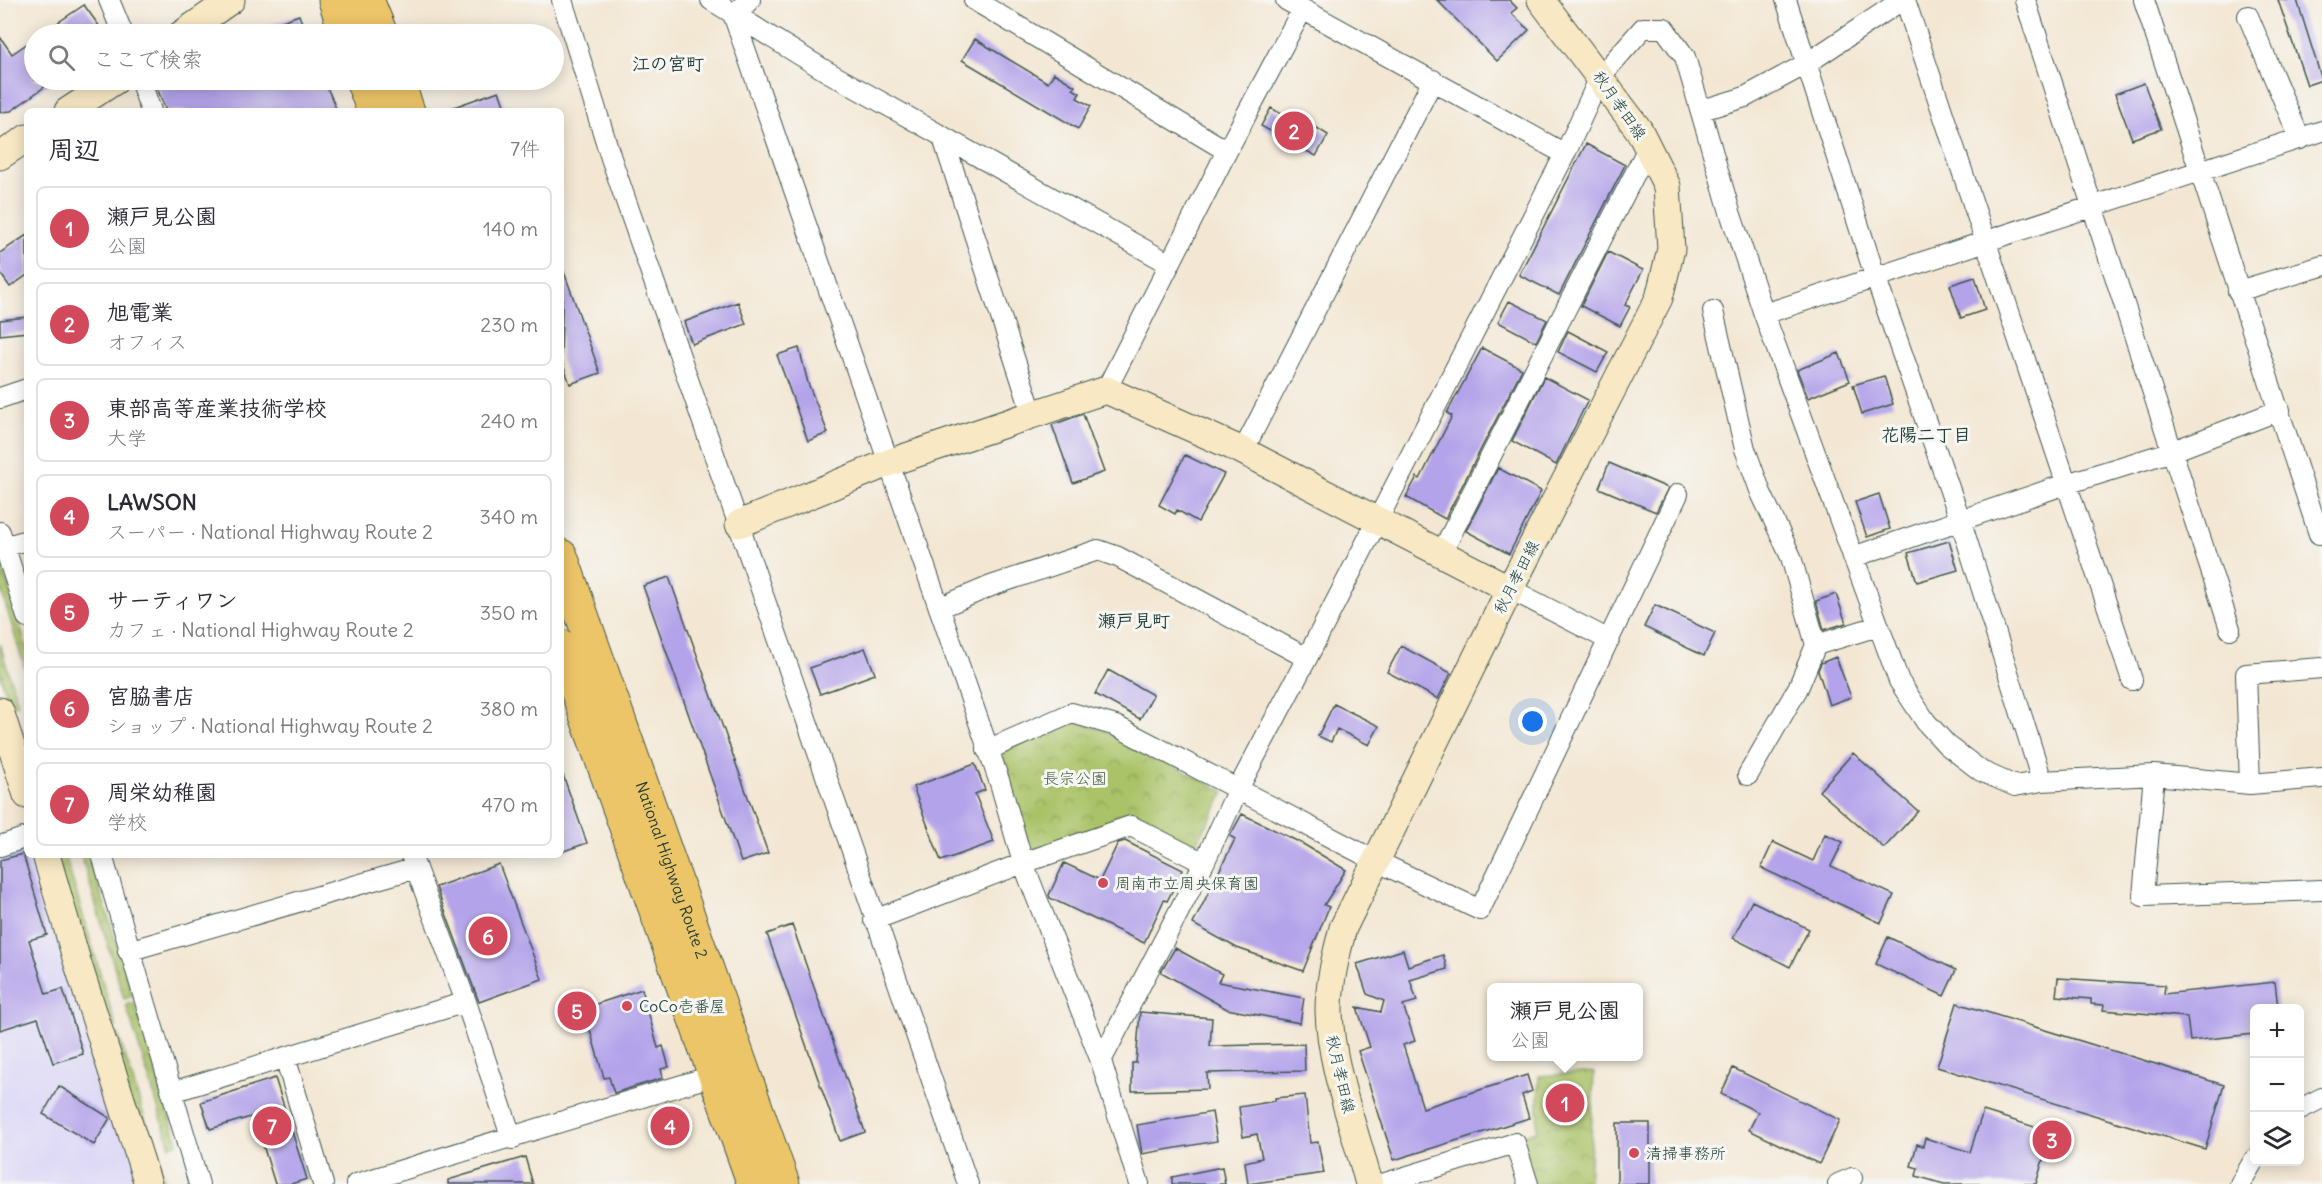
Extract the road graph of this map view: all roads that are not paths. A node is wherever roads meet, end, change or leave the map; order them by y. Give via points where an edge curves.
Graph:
1 (109, 0) edge
2 (231, 0) edge
3 (334, 0) edge
4 (367, 0) edge
5 (562, 0) edge
6 (711, 0) edge
7 (750, 0) edge
8 (974, 0) edge
9 (1540, 0) edge
10 (1786, 0) edge
11 (1903, 0) edge
12 (2025, 0) edge
13 (2144, 0) edge
14 (1294, 5) edge
15 (734, 14) junction
16 (2248, 16) dead end
17 (119, 24) edge
18 (196, 24) edge
19 (342, 24) edge
20 (377, 24) edge
21 (1806, 64) junction
22 (1600, 77) junction
23 (1433, 80) junction
24 (101, 90) edge
25 (144, 90) edge
26 (366, 90) edge
27 (401, 90) edge
28 (73, 108) edge
29 (150, 108) edge
30 (373, 108) edge
31 (407, 108) edge
32 (1702, 110) junction
33 (2322, 130) edge
34 (943, 138) junction
35 (2300, 138) junction
36 (24, 140) edge
37 (1649, 147) junction
38 (1227, 151) junction
39 (1565, 154) junction
40 (0, 156) edge
41 (2199, 170) junction
42 (2093, 204) junction
43 (1986, 242) junction
44 (1170, 264) junction
45 (2322, 266) edge
46 (1875, 276) junction
47 (2238, 291) junction
48 (1713, 311) dead end
49 (1764, 314) junction
50 (24, 390) edge
51 (1106, 390) junction
52 (0, 398) edge
53 (2280, 410) junction
54 (1032, 413) junction
55 (1243, 451) junction
56 (2174, 451) junction
57 (888, 463) junction
58 (2066, 484) junction
59 (1678, 494) dead end
60 (1377, 522) junction
61 (1961, 522) junction
62 (739, 524) junction
63 (2319, 534) dead end
64 (2, 540) edge
65 (24, 540) edge
66 (1442, 552) junction
67 (1853, 557) junction
68 (564, 564) edge
69 (1510, 589) junction
70 (24, 608) edge
71 (939, 608) junction
72 (1878, 626) junction
73 (2230, 629) dead end
74 (1609, 640) junction
75 (1816, 645) junction
76 (1307, 658) junction
77 (564, 665) edge
78 (2322, 668) edge
79 (2132, 680) dead end
80 (0, 711) edge
81 (987, 750) junction
82 (1748, 775) dead end
83 (2154, 775) junction
84 (2322, 777) edge
85 (2043, 781) junction
86 (2250, 784) junction
87 (24, 786) edge
88 (1238, 789) junction
89 (24, 838) edge
90 (0, 846) edge
91 (47, 858) edge
92 (103, 858) edge
93 (1376, 861) junction
94 (413, 862) edge
95 (1023, 863) junction
96 (1204, 863) junction
97 (2322, 890) edge
98 (874, 920) junction
99 (129, 951) junction
100 (466, 1002) junction
101 (285, 1057) junction
102 (1101, 1061) junction
103 (715, 1075) junction
104 (172, 1092) junction
105 (2322, 1098) edge
106 (2304, 1107) edge
107 (512, 1138) junction
108 (2250, 1166) edge
109 (148, 1184) edge
110 (199, 1184) edge
111 (323, 1184) edge
112 (356, 1184) edge
113 (754, 1184) edge
114 (783, 1184) edge
115 (968, 1184) edge
116 (1139, 1184) edge
117 (1368, 1184) edge
118 (1382, 1184) edge
119 (1528, 1184) edge
120 (2240, 1184) edge

1 - 17 street
2 - 18 street
3 - 19 highway
4 - 20 highway
5 - 62 street via 611,158
6 - 15 street
7 - 15 street
8 - 38 street
9 - 22 street, 秋月孝田線
10 - 21 street
11 - 21 street
11 - 43 street
12 - 42 street
13 - 41 street
14 - 23 street
14 - 38 street
15 - 34 street
15 - 57 street
16 - 35 street
21 - 32 street via 1745,97
21 - 46 street
22 - 32 street via 1643,28 1664,28 1685,57
22 - 37 street, 秋月孝田線
22 - 39 street
23 - 39 street
23 - 55 street
24 - 28 street
25 - 29 street
26 - 30 highway
27 - 31 highway
32 - 49 street
33 - 35 street
34 - 44 street
34 - 54 street
35 - 41 street
36 - 40 street
37 - 66 street
37 - 69 street, 秋月孝田線 via 1668,196 1671,249 1659,298
38 - 44 street
39 - 60 street
41 - 42 street
41 - 47 street
42 - 43 street
42 - 56 street
43 - 46 street
43 - 58 street
44 - 51 street
45 - 47 street
46 - 49 street
46 - 61 street
47 - 53 street
48 - 75 street via 1745,449 1791,557
49 - 67 street
50 - 52 street
51 - 54 street
51 - 55 street
53 - 56 street
53 - 63 street
54 - 57 street
55 - 60 street
56 - 58 street
56 - 73 street
57 - 62 street
57 - 71 street
58 - 61 street
58 - 79 street
59 - 74 street
60 - 66 street
60 - 76 street
61 - 67 street
61 - 85 street
62 - 98 street
64 - 65 street
64 - 70 street
66 - 69 street
67 - 72 street
68 - 114 highway, National Highway Route 2
69 - 74 street
69 - 93 street, 秋月孝田線
71 - 76 street via 1098,550
71 - 81 street
72 - 75 street
72 - 85 street via 1910,702 1947,745 1981,771 2015,786
74 - 93 street via 1480,910
75 - 82 street via 1798,688
76 - 88 street
77 - 103 highway, National Highway Route 2
78 - 86 street via 2246,674
80 - 87 street
81 - 88 street via 1072,713 1116,726
81 - 95 street
83 - 85 street
83 - 86 street
83 - 97 street via 2143,896
84 - 86 street
88 - 93 street
88 - 96 street
89 - 90 street
91 - 109 street
92 - 99 street
93 - 117 street, 秋月孝田線 via 1343,928 1332,971 1329,1009 1332,1046
94 - 99 street
94 - 100 street
95 - 96 street via 1131,826
95 - 98 street
95 - 102 street
96 - 102 street
98 - 115 street
99 - 104 street
100 - 101 street
100 - 107 street
101 - 104 street
101 - 111 street
102 - 116 street
103 - 107 street
103 - 113 highway, National Highway Route 2
104 - 110 street
105 - 106 street
107 - 112 street
108 - 120 street
118 - 119 street via 1515,1143

